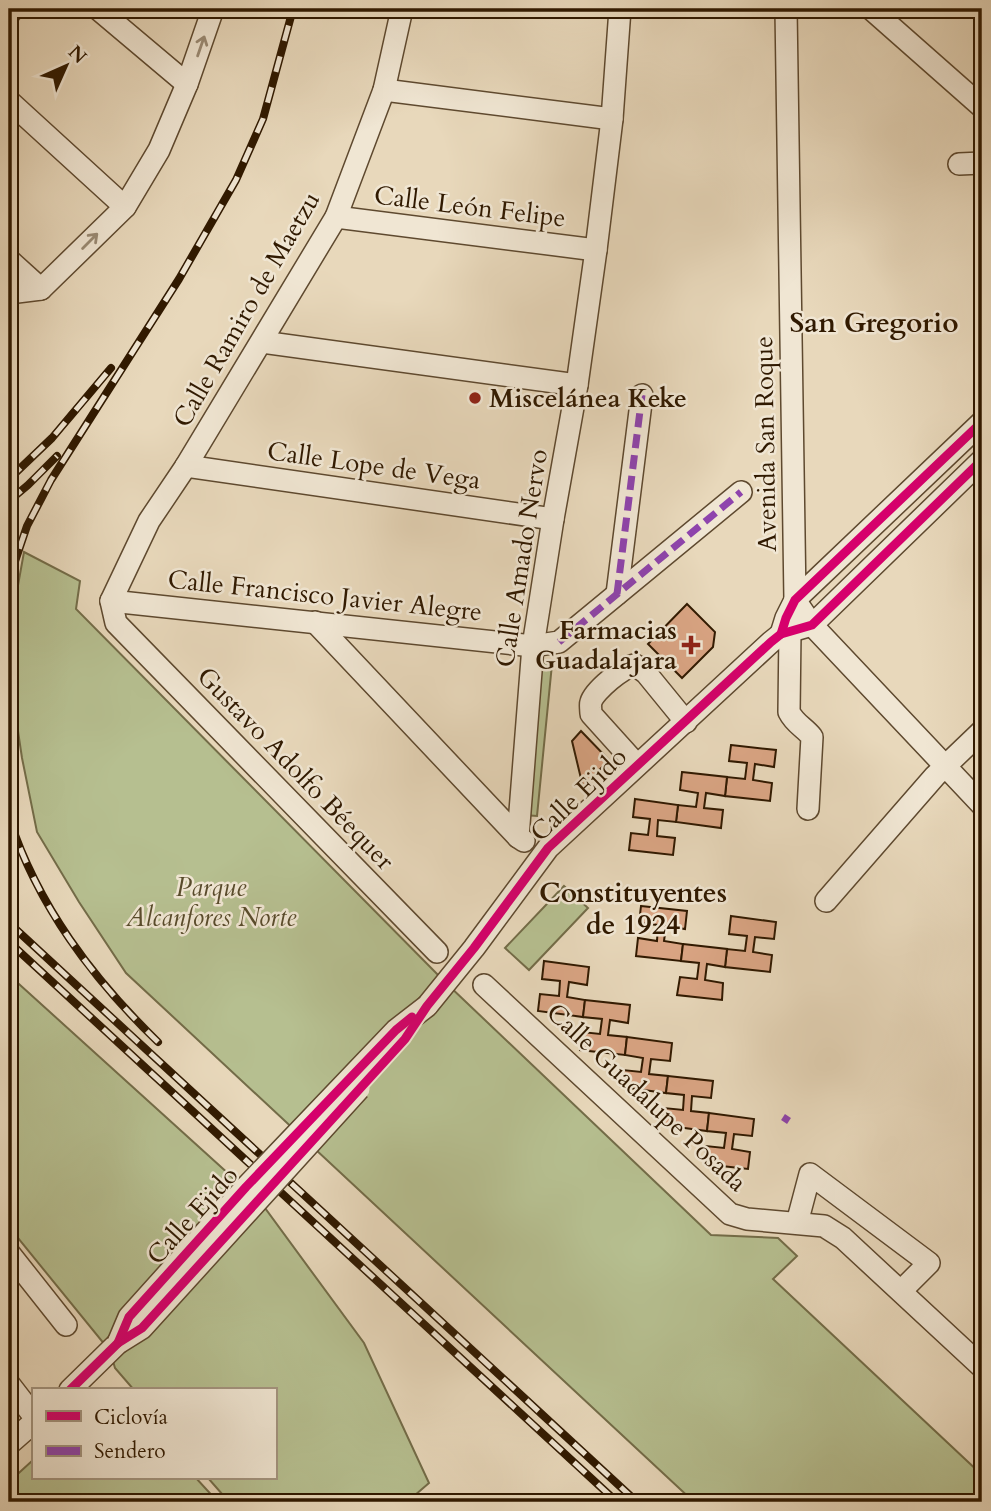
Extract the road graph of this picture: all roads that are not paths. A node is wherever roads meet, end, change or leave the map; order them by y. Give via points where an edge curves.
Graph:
1 (13, 9) edge
2 (98, 9) edge
3 (213, 9) edge
4 (402, 9) edge
5 (620, 9) edge
6 (786, 9) edge
7 (871, 9) edge
8 (9, 14) edge
9 (187, 84) junction
10 (384, 90) junction
11 (9, 101) edge
12 (982, 107) edge
13 (612, 119) junction
14 (982, 163) edge
15 (958, 164) dead end
16 (125, 207) junction
17 (337, 217) junction
18 (596, 250) junction
19 (9, 260) edge
20 (41, 289) junction
21 (9, 293) edge
22 (262, 342) junction
23 (577, 385) junction
24 (642, 395) dead end
25 (982, 422) edge
26 (982, 460) edge
27 (186, 466) junction
28 (741, 492) dead end
29 (553, 519) junction
30 (617, 594) junction
31 (795, 600) junction
32 (111, 601) junction
33 (315, 622) junction
34 (812, 625) junction
35 (786, 632) junction
36 (533, 646) junction
37 (686, 722) junction
38 (982, 731) edge
39 (637, 765) junction
40 (945, 766) junction
41 (982, 805) edge
42 (808, 809) dead end
43 (518, 837) junction
44 (543, 855) junction
45 (826, 901) dead end
46 (437, 952) dead end
47 (484, 985) dead end
48 (797, 1223) junction
49 (9, 1252) edge
50 (901, 1291) junction
51 (66, 1325) dead end
52 (982, 1367) edge
53 (9, 1384) edge
54 (72, 1388) edge
55 (32, 1414) edge
56 (32, 1424) edge
57 (9, 1444) edge

1 - 8 street
2 - 9 street
9 -> 3 street
4 - 10 street, Calle Ramiro de Maetzu
5 - 13 street, Calle Amado Nervo
6 - 31 street, Avenida San Roque
7 - 12 street
9 - 16 street via 159,150
10 - 13 street
10 - 17 street, Calle Ramiro de Maetzu
11 - 16 street
13 - 18 street, Calle Amado Nervo
14 - 15 street
20 -> 16 street
17 - 18 street, Calle León Felipe
17 - 22 street, Calle Ramiro de Maetzu
18 - 23 street, Calle Amado Nervo
19 - 20 street
20 - 21 street
22 - 23 street
22 - 27 street, Calle Ramiro de Maetzu
23 - 29 street, Calle Amado Nervo
24 - 30 street
25 - 31 street, Calle Ejido
26 - 34 street, Calle Ejido
27 - 29 street, Calle Lope de Vega
27 - 32 street, Calle Ramiro de Maetzu via 149,521
28 - 30 street
29 - 36 street, Calle Amado Nervo
30 - 36 street via 559,642
31 - 34 street
31 - 35 street, Calle Ejido via 786,618
32 - 33 street, Calle Francisco Javier Alegre
32 - 46 street, Gustavo Adolfo Béequer via 116,622
33 - 36 street, Calle Francisco Javier Alegre
33 - 43 street
34 - 35 street, Calle Ejido
34 - 40 street
35 - 37 street, Calle Ejido
35 - 42 street via 789,712 812,737
36 - 43 street, Calle Amado Nervo
37 - 39 street, Calle Ejido
37 - 39 street via 646,673 635,665 624,668 597,692 590,702 591,714
38 - 40 street
39 - 44 street, Calle Ejido
40 - 41 street
40 - 45 street
43 - 44 street
44 - 54 street, Calle Ejido, bridge via 405,1039 142,1328
47 - 48 street, Calle Guadalupe Posada via 730,1214
48 - 50 street, Calle Guadalupe Posada via 824,1226 844,1238
48 - 50 street via 810,1174 929,1263
49 - 51 street
50 - 52 street, Calle Guadalupe Posada
53 - 55 street
56 - 57 street

